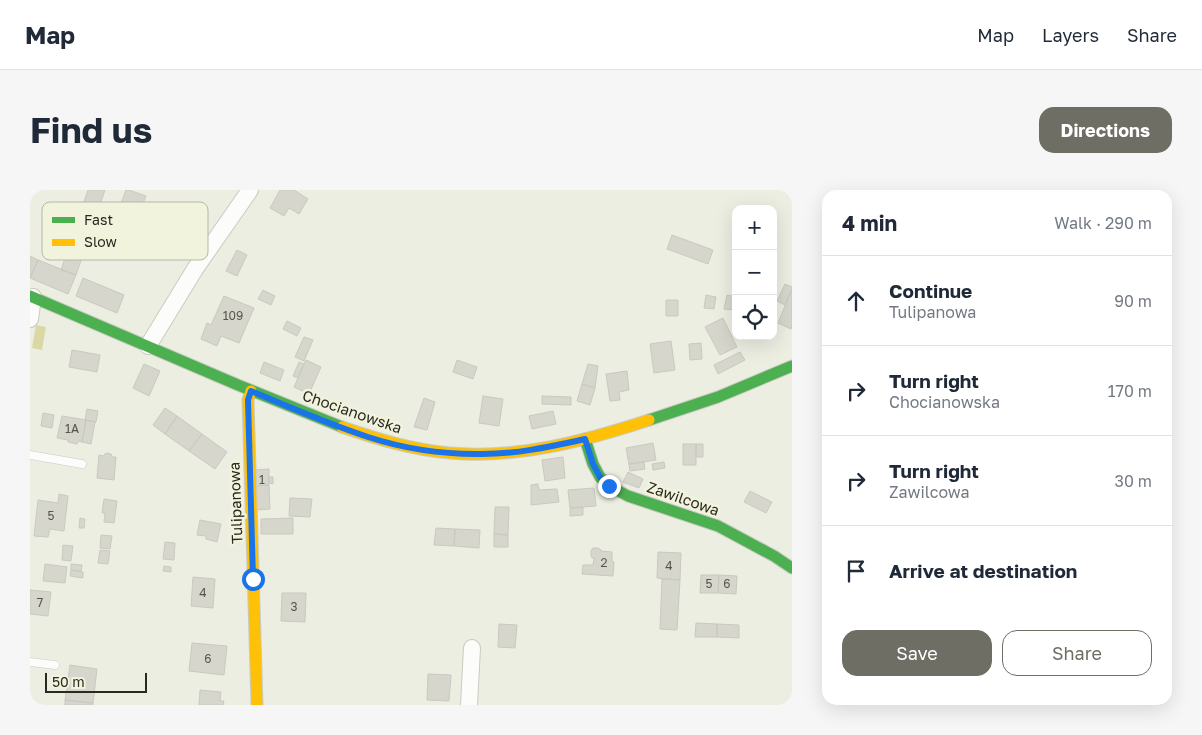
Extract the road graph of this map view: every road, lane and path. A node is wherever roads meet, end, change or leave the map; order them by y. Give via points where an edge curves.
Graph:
1 (250, 190) edge
2 (208, 249) edge
3 (200, 260) edge
4 (32, 296) edge
5 (30, 319) edge
6 (148, 346) junction
7 (792, 366) edge
8 (251, 391) junction
9 (585, 439) junction
10 (30, 455) edge
11 (82, 464) dead end
12 (792, 568) edge
13 (472, 648) dead end
14 (30, 662) edge
15 (55, 665) dead end
16 (257, 705) edge
17 (470, 705) edge

1 - 2 street
3 - 6 street
4 - 5 street
4 - 6 street, Chocianowska
6 - 8 street, Chocianowska
7 - 9 street, Chocianowska via 658,418
8 - 9 street, Chocianowska via 368,437 441,452 519,452
8 - 16 street, Tulipanowa via 248,400
9 - 12 street, Zawilcowa via 593,464 609,486 628,496 718,526
10 - 11 lane
13 - 17 street
14 - 15 lane

